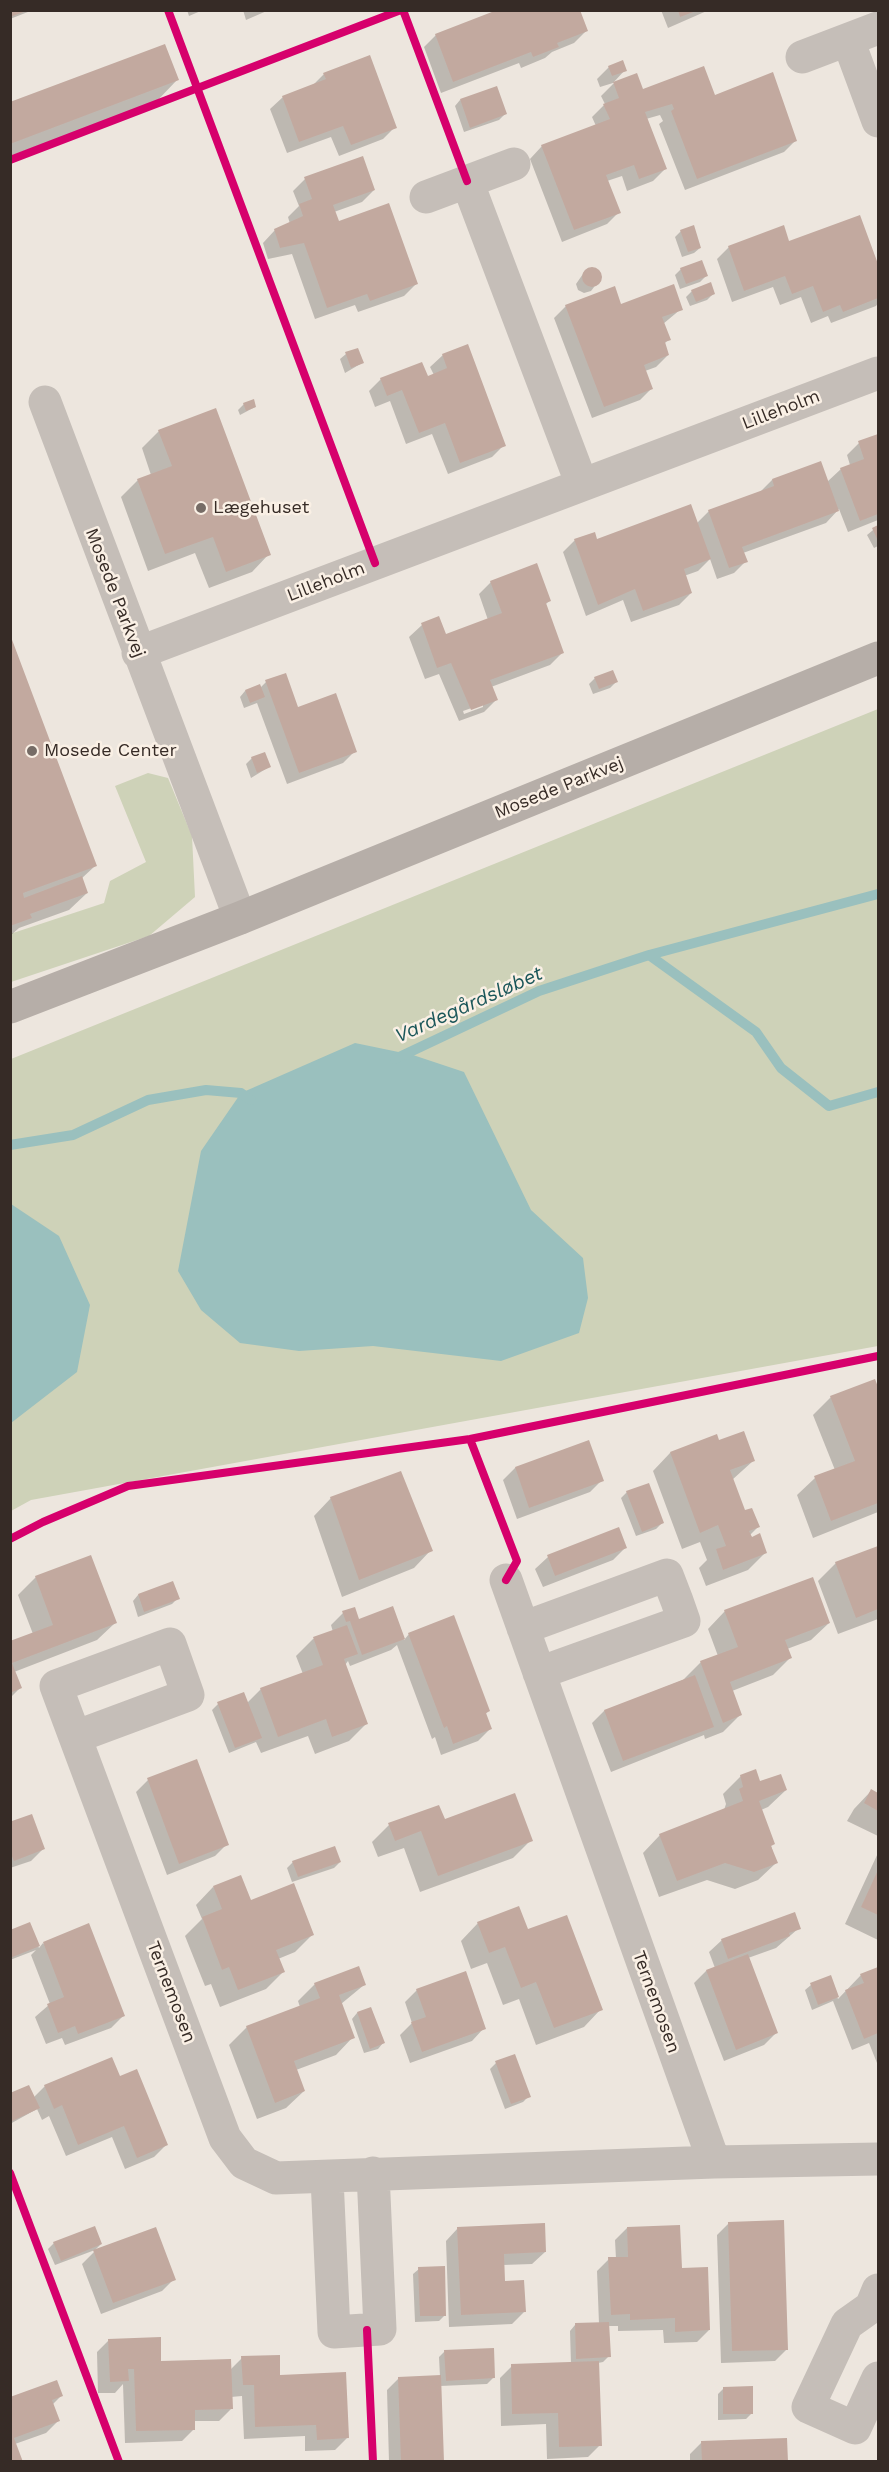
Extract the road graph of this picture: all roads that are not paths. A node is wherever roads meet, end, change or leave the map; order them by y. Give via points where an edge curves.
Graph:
1 (879, 28) edge
2 (848, 40) junction
3 (802, 57) dead end
4 (879, 121) edge
5 (514, 164) dead end
6 (467, 181) junction
7 (426, 197) dead end
8 (879, 373) edge
9 (45, 402) dead end
10 (582, 486) junction
11 (138, 653) junction
12 (879, 658) edge
13 (240, 918) junction
14 (10, 1007) edge
15 (506, 1580) dead end
16 (523, 1628) junction
17 (539, 1673) junction
18 (75, 1737) dead end
19 (879, 2159) edge
20 (714, 2162) junction
21 (373, 2173) junction
22 (327, 2178) junction
23 (876, 2306) edge
24 (879, 2378) edge

1 - 2 street
2 - 3 street
2 - 4 street
5 - 6 street
6 - 7 street
6 - 10 street
8 - 10 street, Lilleholm
9 - 11 street, Mosede Parkvej
10 - 11 street, Lilleholm
11 - 13 street, Mosede Parkvej
12 - 13 street, Mosede Parkvej
13 - 14 street, Mosede Parkvej
15 - 16 street, Ternemosen
16 - 17 street, Ternemosen
16 - 17 street via 668,1575 684,1621
17 - 20 street, Ternemosen
18 - 22 street, Ternemosen via 225,2138 244,2163 276,2178
19 - 20 street, Ternemosen
20 - 21 street, Ternemosen
21 - 22 street, Ternemosen
21 - 22 street via 380,2329 334,2332
23 - 24 street via 847,2324 808,2407 855,2428

